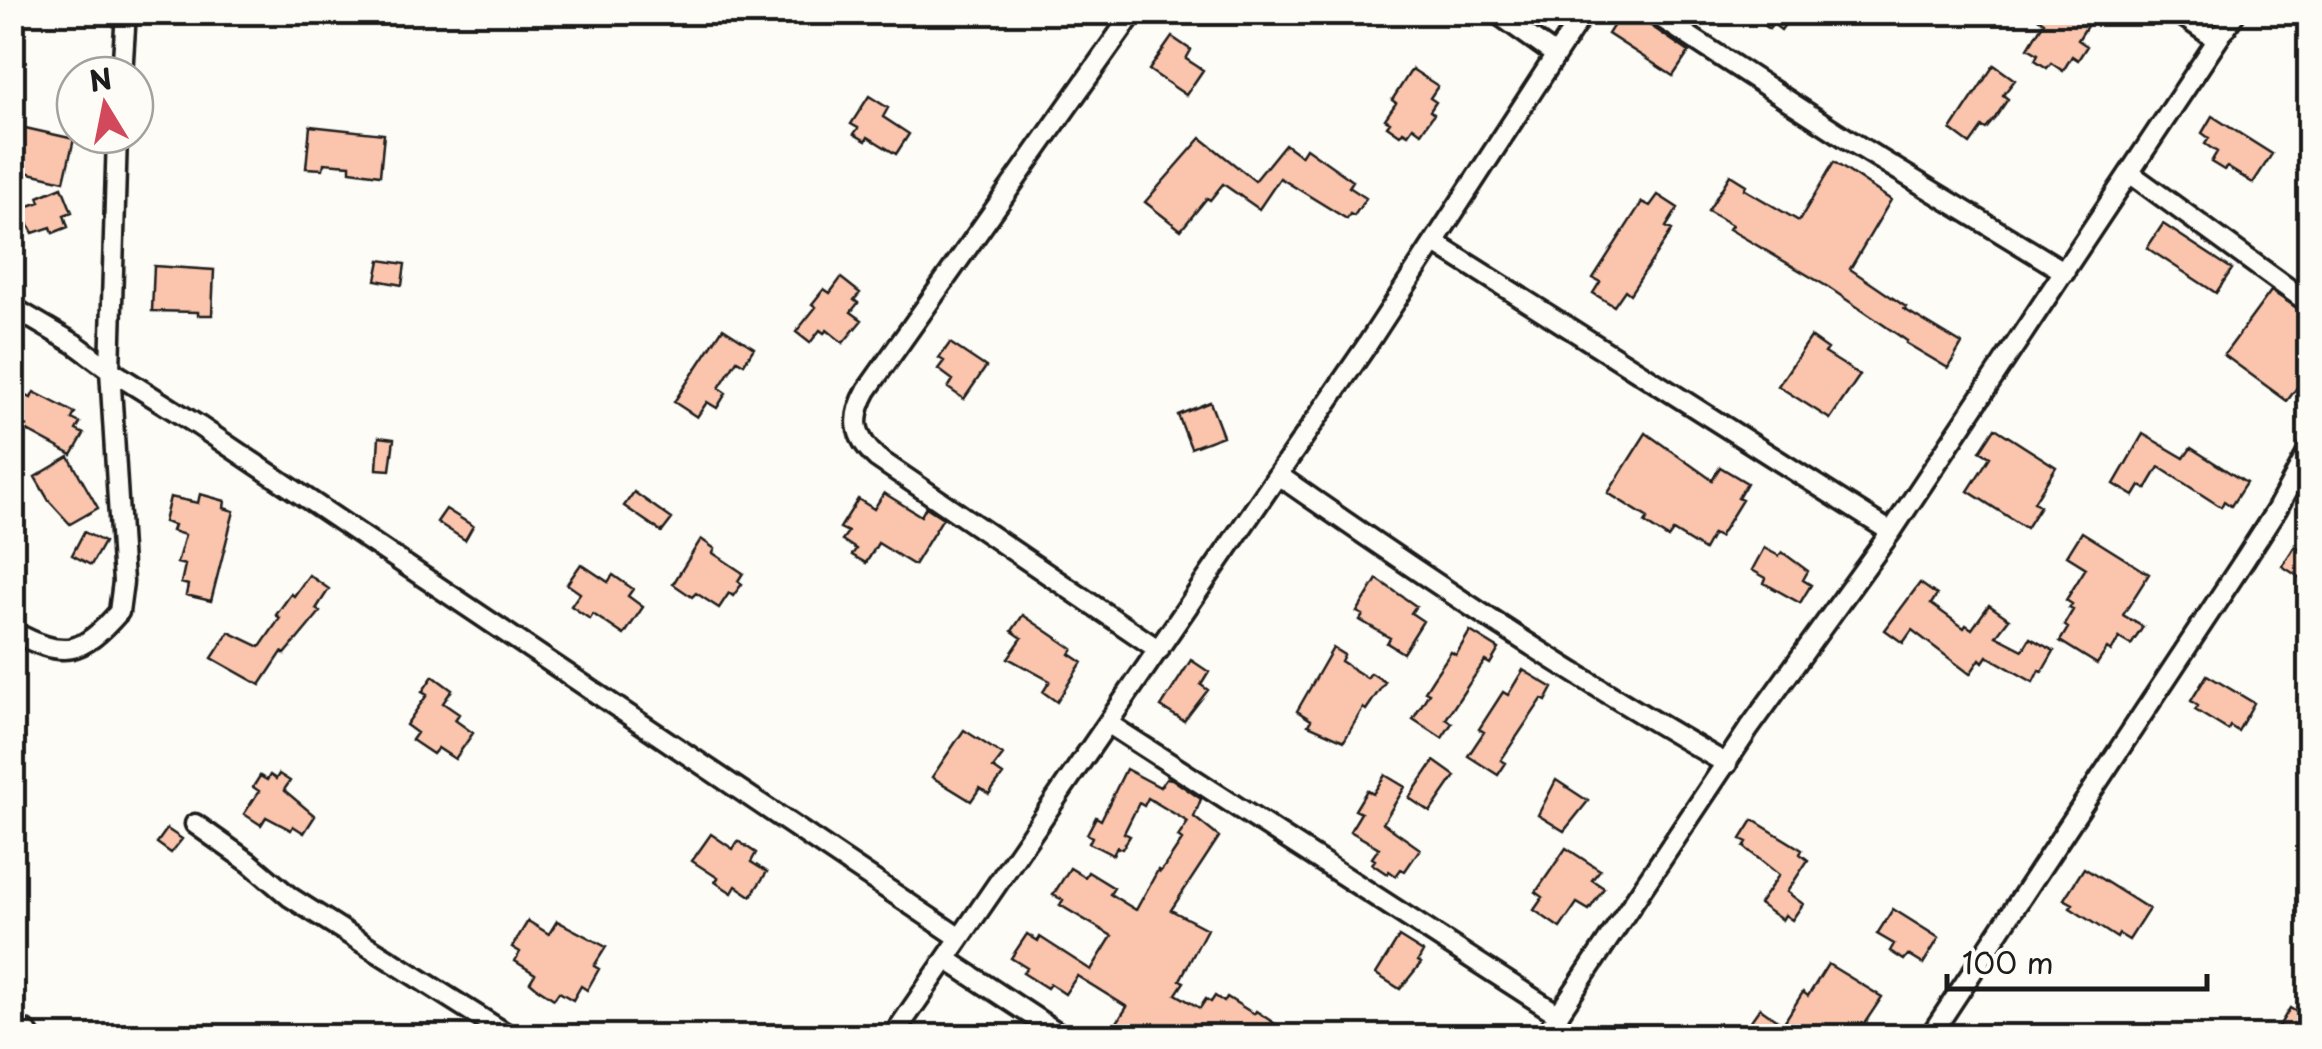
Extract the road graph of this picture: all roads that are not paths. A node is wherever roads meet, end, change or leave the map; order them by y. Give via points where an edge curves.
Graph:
1 (126, 12) edge
2 (1134, 12) edge
3 (1494, 12) edge
4 (1584, 12) edge
5 (1652, 12) edge
6 (2176, 12) edge
7 (2236, 12) edge
8 (2217, 40) junction
9 (1554, 54) junction
10 (123, 55) edge
11 (117, 155) edge
12 (2131, 174) junction
13 (1434, 243) junction
14 (2066, 272) junction
15 (2310, 304) edge
16 (12, 307) edge
17 (110, 370) junction
18 (2310, 448) edge
19 (1278, 475) junction
20 (1892, 532) junction
21 (12, 632) edge
22 (1160, 650) junction
23 (1109, 724) junction
24 (1727, 764) junction
25 (195, 824) dead end
26 (960, 938) junction
27 (946, 959) junction
28 (1559, 1015) junction
29 (12, 1030) edge
30 (24, 1036) edge
31 (510, 1036) edge
32 (893, 1036) edge
33 (1062, 1036) edge
34 (1544, 1036) edge
35 (1930, 1036) edge

1 - 10 street
2 - 22 street via 867,390 855,423 877,458
3 - 9 street
4 - 9 street
5 - 14 street
6 - 8 street
7 - 8 street
8 - 12 street
9 - 13 street
11 - 17 street
12 - 14 street
12 - 15 street
13 - 19 street
13 - 20 street
14 - 20 street
16 - 17 street
17 - 21 street via 120,612 82,646 62,650
17 - 26 street
18 - 35 street via 2246,559
19 - 22 street
19 - 24 street via 1479,614
20 - 24 street
22 - 23 street
23 - 26 street
23 - 28 street
24 - 28 street
25 - 31 street via 290,897
26 - 27 street
27 - 32 street
27 - 33 street
28 - 34 street
29 - 30 main road

